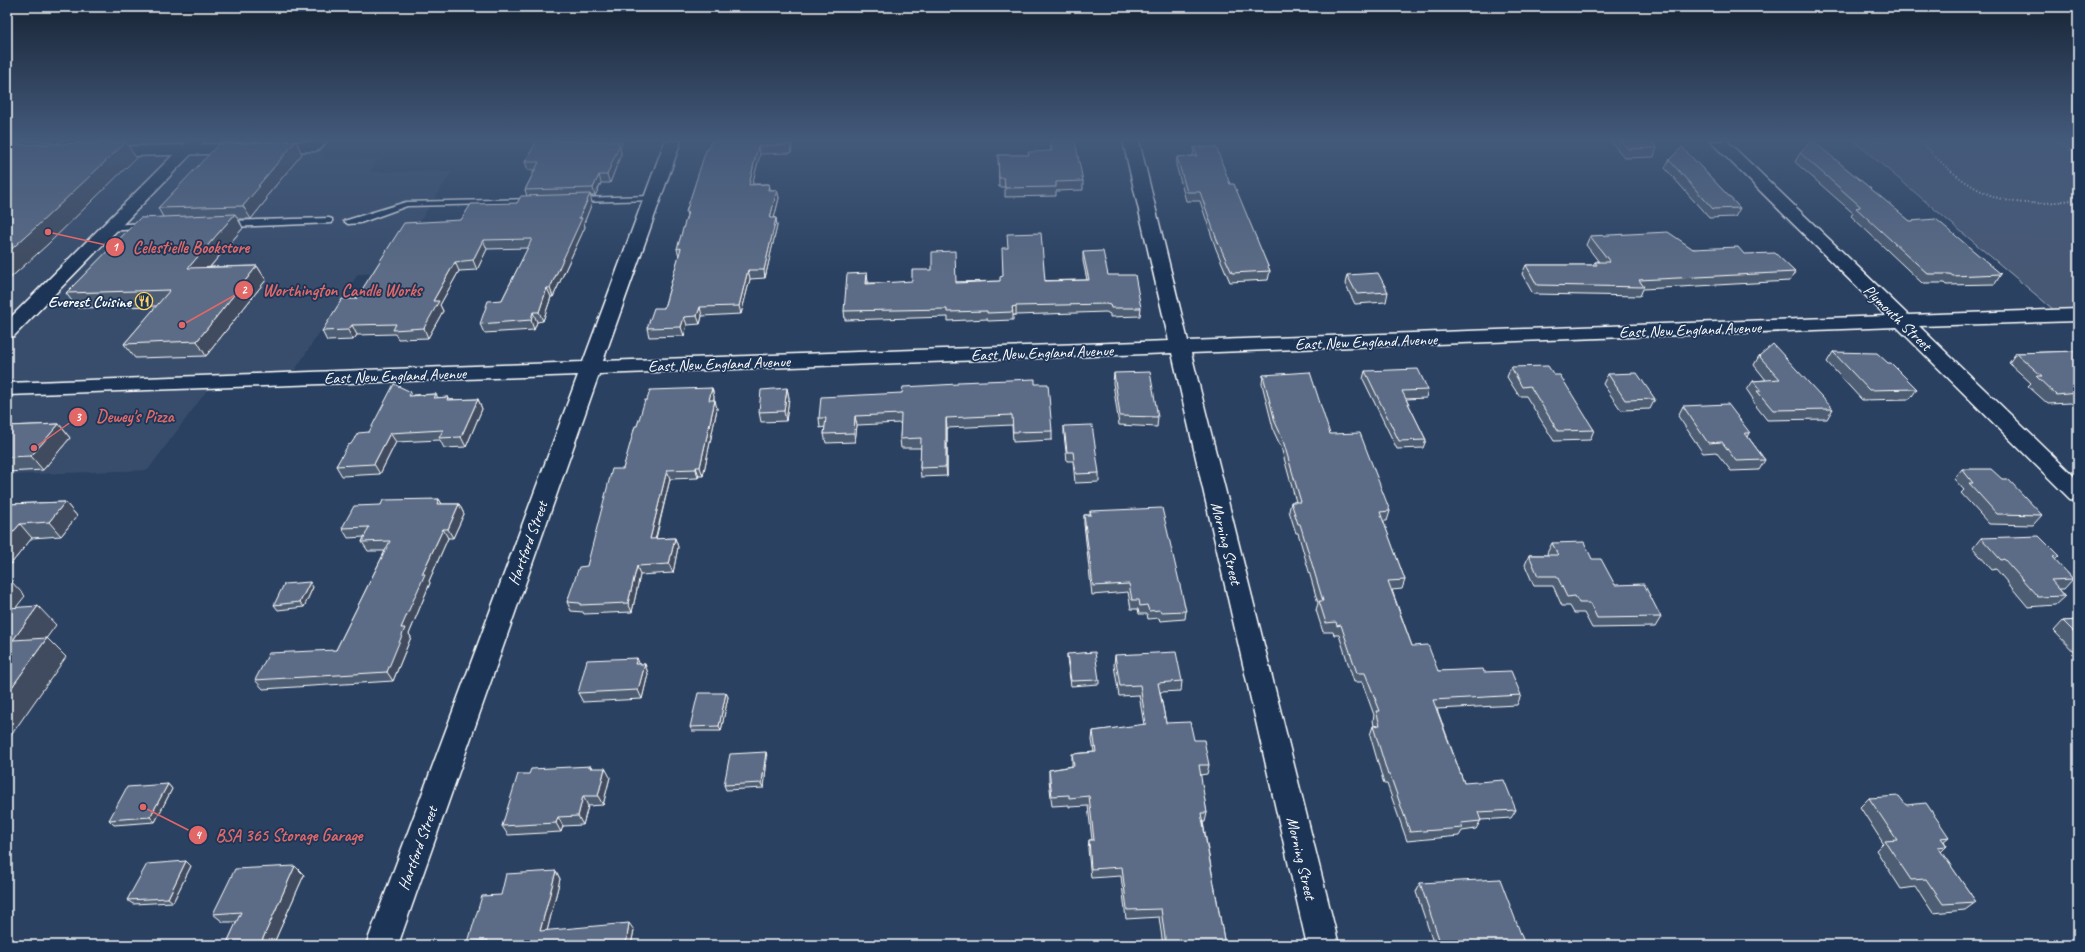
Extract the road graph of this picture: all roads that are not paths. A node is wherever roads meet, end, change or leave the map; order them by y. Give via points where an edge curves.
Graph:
1 (152, 185) edge
2 (656, 185) edge
3 (1142, 185) edge
4 (1763, 185) edge
5 (652, 198) junction
6 (541, 200) edge
7 (565, 200) edge
8 (329, 221) dead end
9 (348, 221) dead end
10 (220, 224) edge
11 (158, 226) edge
12 (110, 228) junction
13 (2078, 315) edge
14 (1902, 322) junction
15 (7, 332) edge
16 (1180, 347) junction
17 (590, 368) junction
18 (7, 389) edge
19 (2078, 493) edge
20 (382, 945) edge
21 (1323, 945) edge

1 - 12 street
2 - 5 street, Hartford Street
3 - 16 street, Morning Street
4 - 14 street, Plymouth Street
5 - 7 lane
5 - 17 street, Hartford Street
6 - 9 lane via 406,204 360,220
8 - 10 lane
11 - 12 lane
12 - 15 street
13 - 14 street, East New England Avenue
14 - 16 street, East New England Avenue
14 - 19 street, Plymouth Street
16 - 17 street, East New England Avenue
16 - 21 street, Morning Street
17 - 18 street, East New England Avenue
17 - 20 street, Hartford Street

